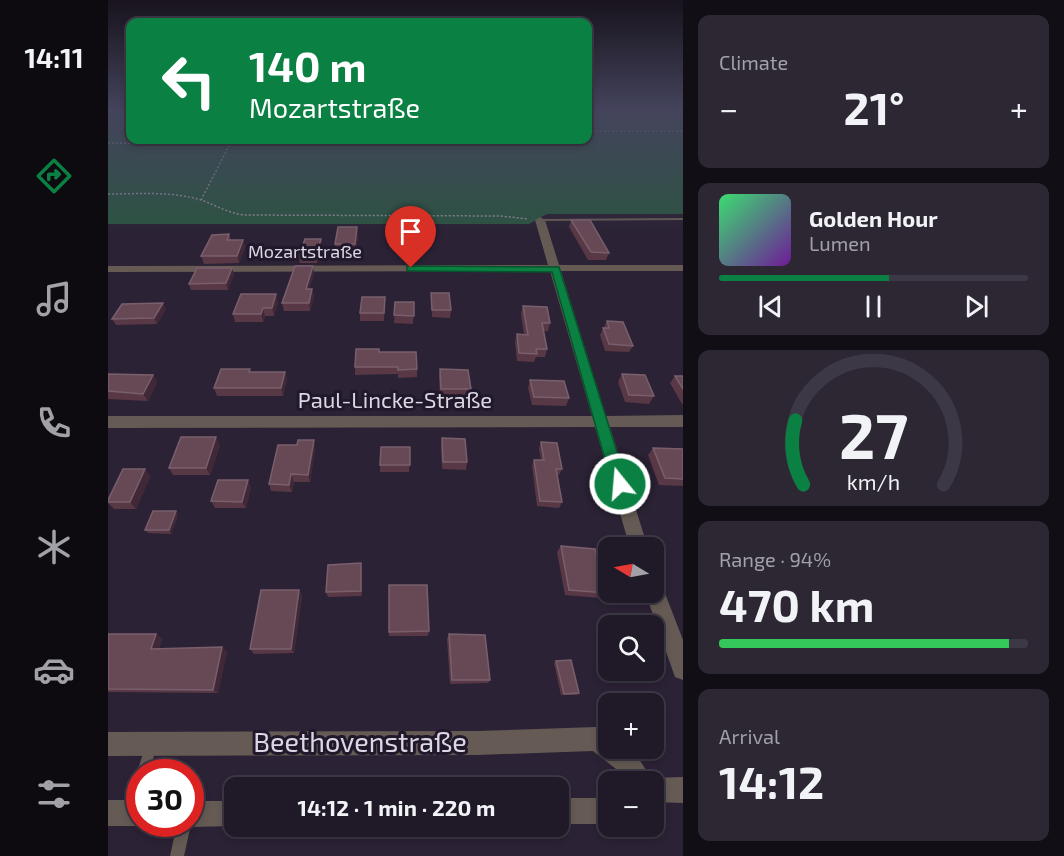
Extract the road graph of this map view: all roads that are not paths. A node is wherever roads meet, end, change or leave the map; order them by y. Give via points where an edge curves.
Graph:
1 (683, 219) edge
2 (540, 220) joint
3 (683, 268) edge
4 (108, 269) edge
5 (556, 269) junction
6 (601, 421) junction
7 (683, 421) edge
8 (108, 422) edge
9 (636, 537) edge
10 (659, 603) edge
11 (683, 669) edge
12 (598, 740) edge
13 (108, 744) edge
14 (152, 744) junction
15 (147, 759) edge
16 (664, 789) edge
17 (683, 790) edge
18 (569, 811) edge
19 (598, 811) edge
20 (204, 814) edge
21 (224, 814) edge
22 (181, 837) edge
23 (177, 856) edge

1 - 2 lane
2 - 5 street
3 - 5 street, Mozartstraße
4 - 5 street, Mozartstraße
5 - 6 street
6 - 7 street, Paul-Lincke-Straße
6 - 8 street, Paul-Lincke-Straße
6 - 9 street
10 - 11 street
12 - 14 street, Beethovenstraße
13 - 14 street, Beethovenstraße
14 - 15 lane
16 - 17 street
18 - 19 street
20 - 21 street
22 - 23 lane

